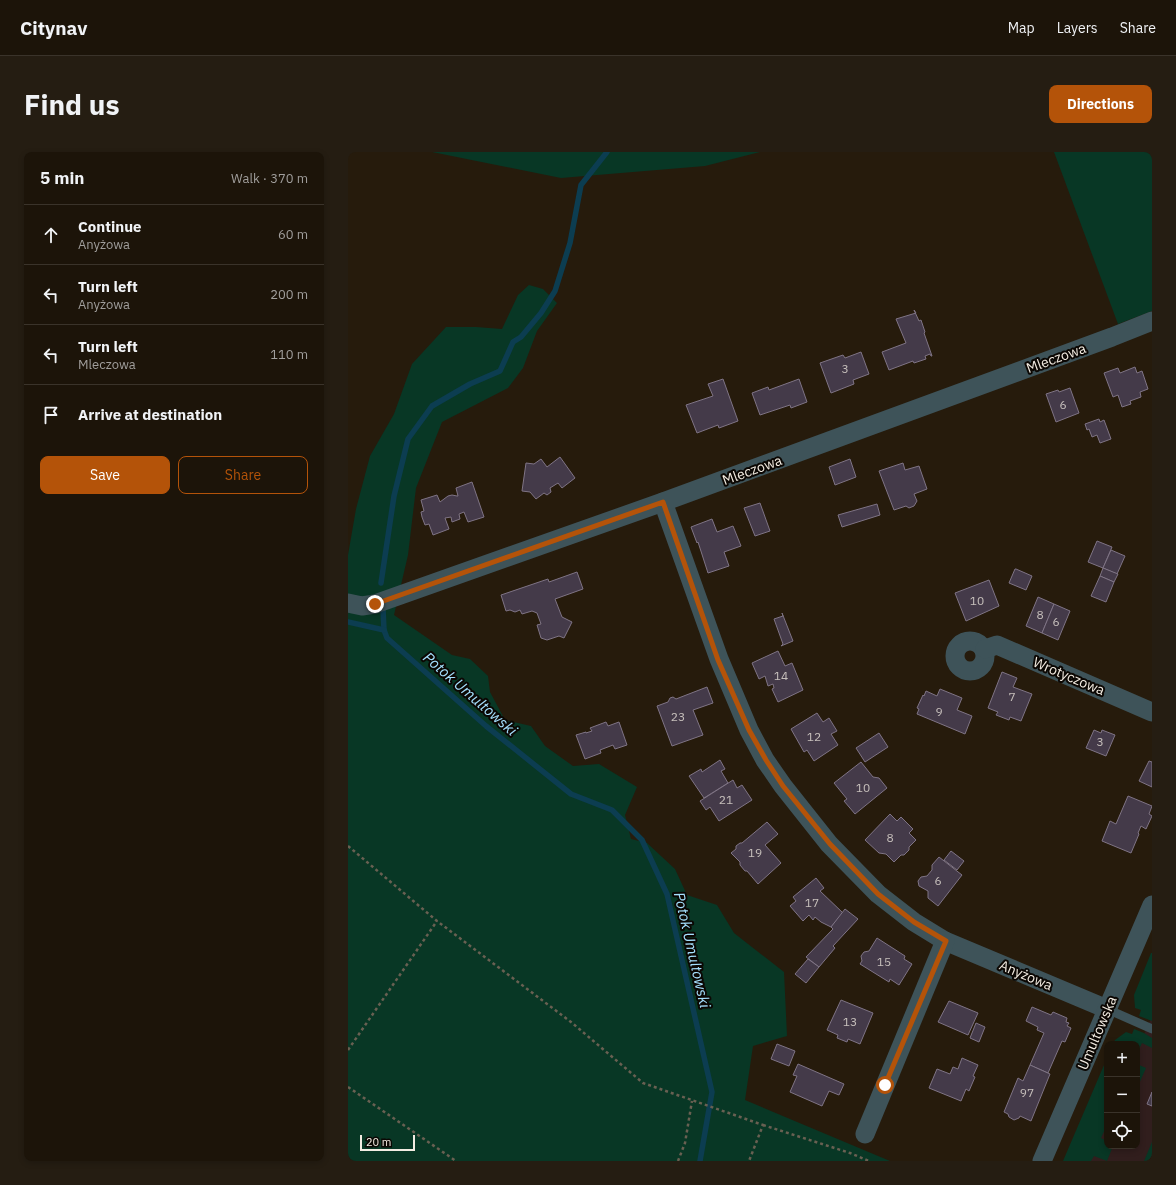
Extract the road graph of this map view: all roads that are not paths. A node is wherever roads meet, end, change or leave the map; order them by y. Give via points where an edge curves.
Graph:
1 (1152, 321) edge
2 (663, 502) junction
3 (348, 604) edge
4 (985, 650) dead end
5 (1152, 712) edge
6 (1152, 905) edge
7 (946, 941) junction
8 (1108, 1009) junction
9 (1152, 1029) edge
10 (865, 1134) dead end
11 (1042, 1161) edge

1 - 2 street, Mleczowa
2 - 3 street, Mleczowa via 375,604
2 - 7 street, Anyżowa via 718,660 749,730 766,760 783,786 830,844 878,894 914,922
4 - 5 street, Wrotyczowa via 997,645
6 - 8 street, Umultowska
7 - 8 street, Anyżowa
7 - 10 street
8 - 9 lane
8 - 11 street, Umultowska

